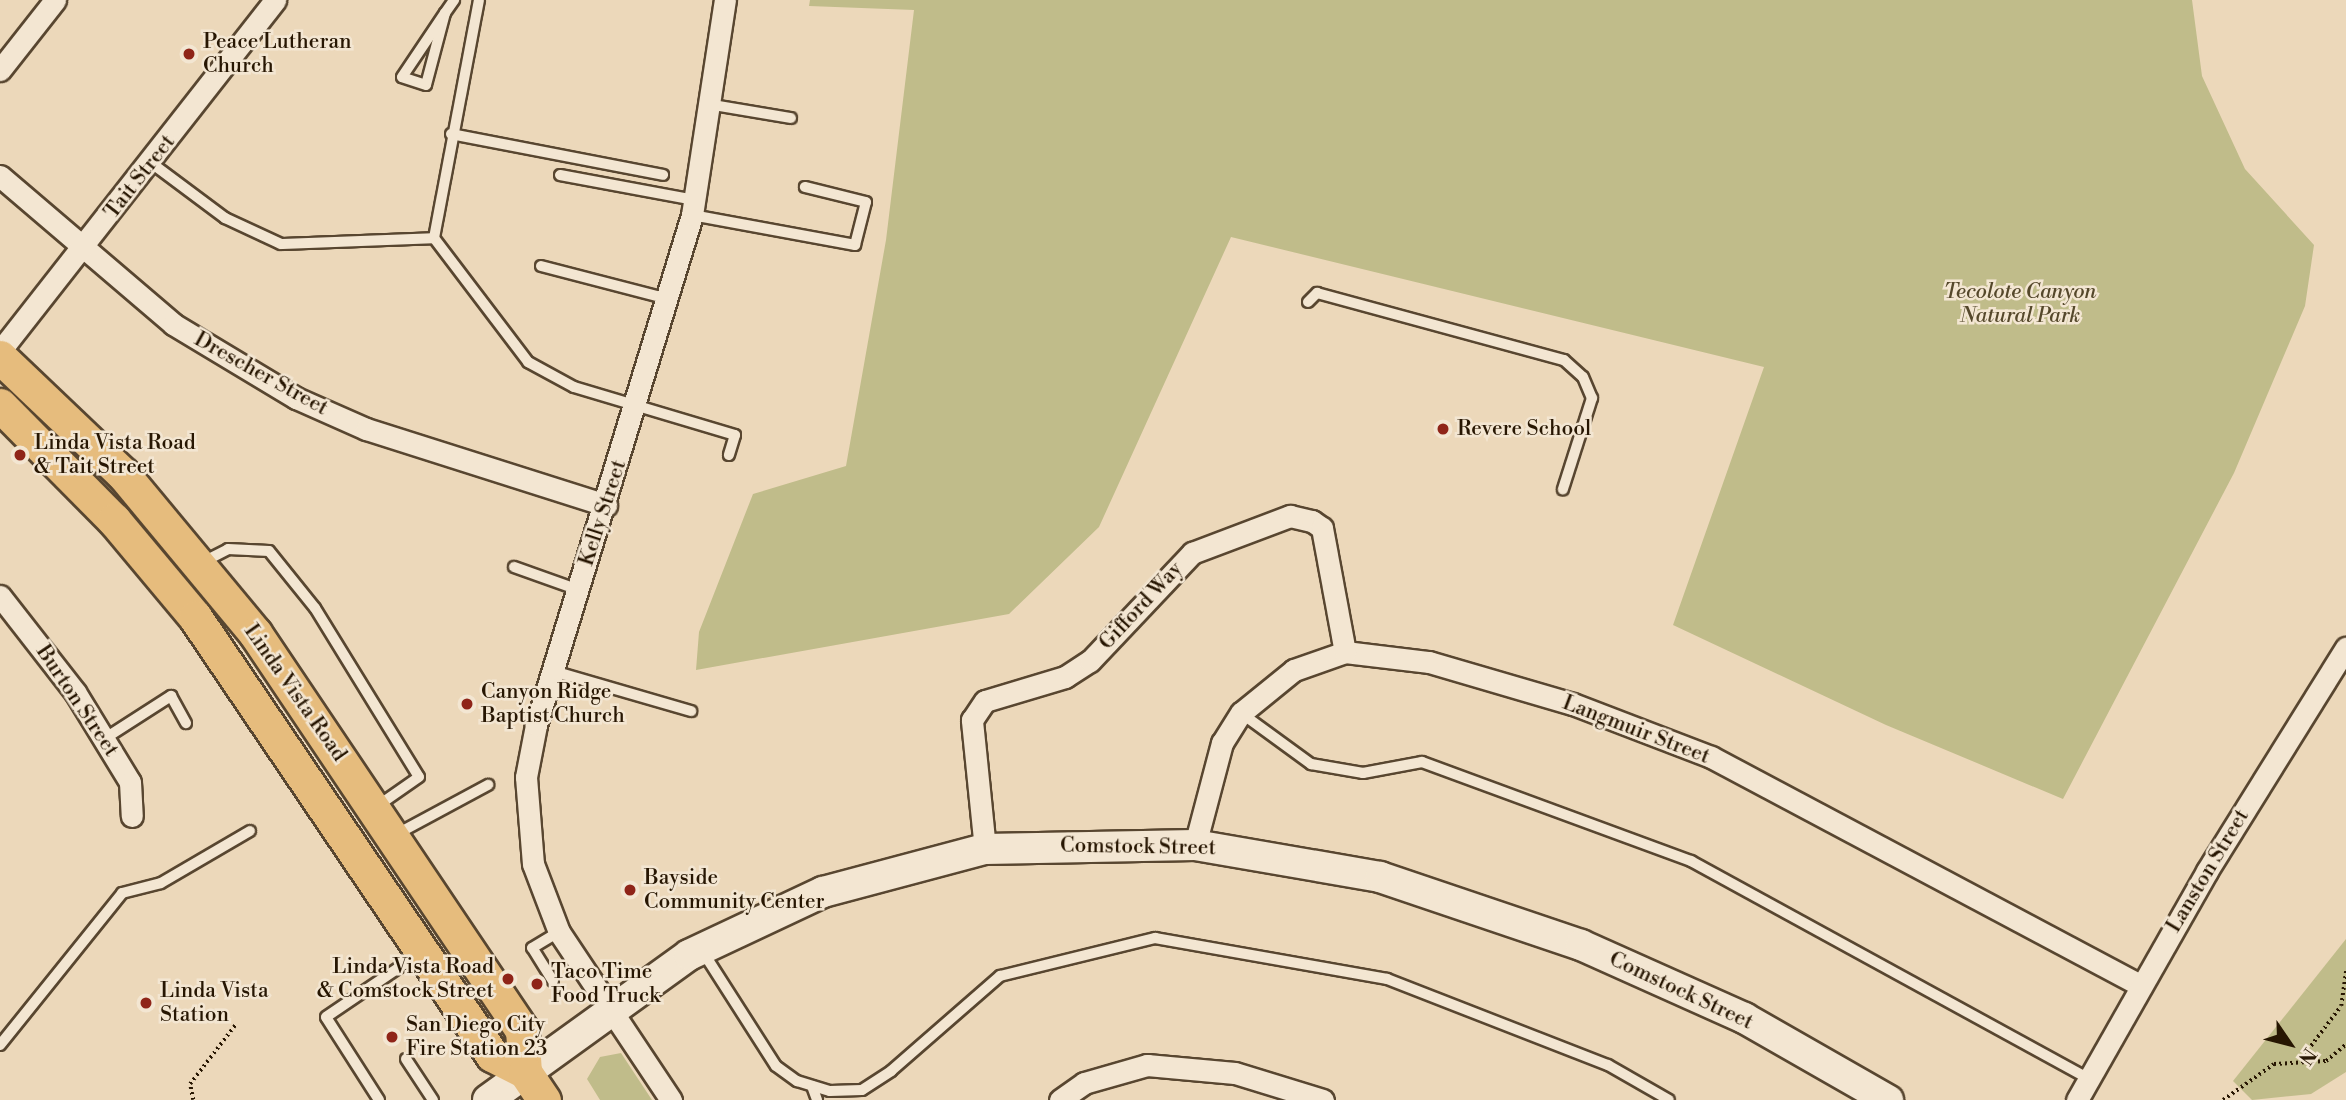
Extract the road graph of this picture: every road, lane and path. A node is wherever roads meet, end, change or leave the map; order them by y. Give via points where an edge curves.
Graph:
1 (55, 0) edge
2 (275, 0) edge
3 (454, 0) edge
4 (479, 0) edge
5 (725, 0) edge
6 (445, 13) junction
7 (0, 70) edge
8 (713, 105) junction
9 (791, 118) dead end
10 (451, 134) junction
11 (150, 162) junction
12 (561, 175) dead end
13 (663, 175) dead end
14 (0, 176) edge
15 (805, 187) dead end
16 (693, 208) junction
17 (433, 238) junction
18 (85, 247) junction
19 (541, 266) dead end
20 (669, 299) junction
21 (1308, 302) dead end
22 (0, 354) edge
23 (0, 405) edge
24 (638, 405) junction
25 (729, 455) dead end
26 (1563, 489) dead end
27 (606, 505) junction
28 (201, 563) junction
29 (514, 567) dead end
30 (579, 590) junction
31 (0, 596) edge
32 (2346, 648) edge
33 (1345, 652) junction
34 (553, 671) junction
35 (691, 711) dead end
36 (1241, 713) junction
37 (186, 723) dead end
38 (104, 739) junction
39 (488, 785) dead end
40 (374, 809) junction
41 (132, 816) dead end
42 (250, 831) dead end
43 (393, 836) junction
44 (1195, 845) junction
45 (985, 849) junction
46 (559, 932) junction
47 (701, 949) junction
48 (421, 952) junction
49 (2346, 969) edge
50 (552, 981) dead end
51 (2141, 986) junction
52 (610, 1010) junction
53 (236, 1024) dead end
54 (219, 1036) dead end
55 (225, 1039) junction
56 (2346, 1044) edge
57 (0, 1045) edge
58 (406, 1059) dead end
59 (2301, 1059) junction
60 (525, 1072) junction
61 (2089, 1079) junction
62 (813, 1086) junction
63 (193, 1100) edge
64 (379, 1100) edge
65 (433, 1100) edge
66 (488, 1100) edge
67 (544, 1100) edge
68 (671, 1100) edge
69 (817, 1100) edge
70 (1060, 1100) edge
71 (1323, 1100) edge
72 (1669, 1100) edge
73 (1888, 1100) edge
74 (2077, 1100) edge
75 (2223, 1100) edge

1 - 7 street
2 - 11 street, Tait Street
3 - 6 lane
4 - 10 lane
5 - 8 street, Kelly Street
6 - 6 lane via 410,66 402,77 426,85
8 - 9 lane
8 - 16 street, Kelly Street
10 - 13 lane
10 - 17 lane
11 - 17 lane via 225,218 281,244
11 - 18 street, Tait Street
12 - 16 lane
14 - 18 street, Drescher Street
15 - 16 lane via 866,202 855,244
16 - 20 street, Kelly Street
17 - 24 lane via 528,362 552,378
18 - 22 street, Tait Street
18 - 27 street, Drescher Street via 173,324 296,398 366,429
19 - 20 lane
20 - 24 street, Kelly Street
21 - 26 lane via 1317,293 1564,360 1592,398
22 - 28 main road, Linda Vista Road via 83,432
23 - 48 main road, Linda Vista Road via 114,520 195,617
24 - 25 lane via 735,435
24 - 27 street, Kelly Street
27 - 30 street, Kelly Street
28 - 40 main road, Linda Vista Road
28 - 40 lane via 228,549 269,551 315,608 419,777
29 - 30 lane
30 - 34 street, Kelly Street
31 - 38 street, Burton Street
32 - 51 street, Lanston Street
33 - 36 street, Langmuir Street via 1294,670
33 - 45 street, Gifford Way via 1322,528 1312,521 1290,516 1192,553 1090,661 1065,677 985,701 972,720
33 - 51 street, Langmuir Street via 1429,662 1573,704 1711,757
34 - 35 lane
34 - 46 street, Kelly Street via 536,725 525,815 533,864
36 - 44 street, Langmuir Street via 1209,777
36 - 61 lane via 1311,764 1363,773 1422,762 1691,861
37 - 38 lane via 172,696
38 - 41 street, Burton Street via 131,782
39 - 43 lane
40 - 43 main road, Linda Vista Road
42 - 57 lane via 161,883 122,893
43 - 60 main road, Linda Vista Road via 522,1030
44 - 45 street, Comstock Street
44 - 73 street, Comstock Street via 1380,877 1580,945 1744,1018
45 - 47 street, Comstock Street via 823,892
46 - 50 lane via 532,948
46 - 52 street, Kelly Street
47 - 52 street, Comstock Street
47 - 62 lane via 776,1066
48 - 60 main road, Linda Vista Road via 492,1055
48 - 64 lane via 326,1017
49 - 59 path via 2342,1006
51 - 61 street, Lanston Street
52 - 60 street, Comstock Street
52 - 68 street, Kelly Street
53 - 55 path
54 - 55 path
55 - 63 path via 190,1084
56 - 59 path via 2326,1061
58 - 65 lane
59 - 75 path via 2274,1064
60 - 66 street, Comstock Street
60 - 67 main road, Linda Vista Road
61 - 74 street, Lanston Street
62 - 69 lane
62 - 72 lane via 862,1090 1000,976 1155,938 1387,979 1608,1065
70 - 71 street via 1084,1083 1147,1065 1235,1073

